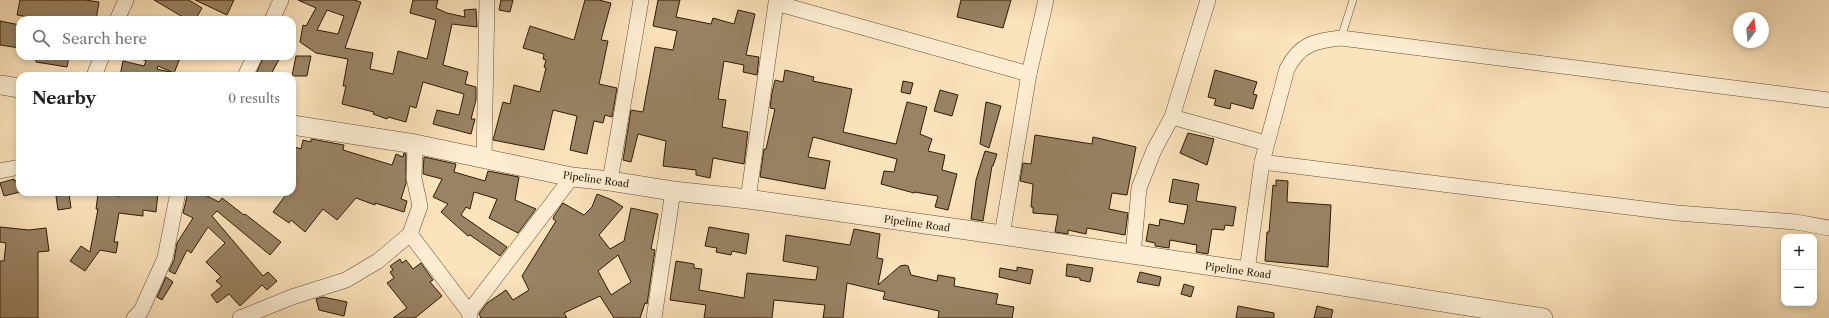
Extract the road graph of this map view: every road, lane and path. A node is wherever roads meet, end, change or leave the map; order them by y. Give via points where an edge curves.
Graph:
1 (126, 0) edge
2 (281, 0) edge
3 (487, 0) edge
4 (641, 0) edge
5 (1046, 0) edge
6 (1208, 0) edge
7 (1353, 0) edge
8 (772, 2) edge
9 (120, 16) edge
10 (274, 16) edge
11 (1341, 38) junction
12 (100, 60) edge
13 (253, 60) edge
14 (96, 72) edge
15 (247, 72) edge
16 (1029, 74) junction
17 (0, 85) edge
18 (16, 87) edge
19 (1829, 100) edge
20 (1172, 117) junction
21 (296, 126) edge
22 (1266, 143) junction
23 (415, 144) junction
24 (484, 159) junction
25 (1262, 162) junction
26 (16, 168) edge
27 (0, 172) edge
28 (572, 177) junction
29 (610, 181) junction
30 (674, 191) junction
31 (177, 196) edge
32 (748, 199) junction
33 (1829, 228) edge
34 (410, 234) junction
35 (1002, 235) junction
36 (1133, 255) junction
37 (1247, 271) junction
38 (470, 315) edge
39 (134, 318) edge
40 (240, 318) edge
41 (654, 318) edge
42 (1543, 318) edge

1 - 9 street
2 - 10 street
3 - 24 street
4 - 29 street
5 - 16 street
6 - 20 street
7 - 11 lane
8 - 16 street
8 - 32 street
11 - 19 street
11 - 22 street via 1314,41 1293,57 1287,69
12 - 14 street
13 - 15 street
16 - 35 street
17 - 18 street
20 - 22 street
20 - 36 street via 1154,150 1139,188
21 - 23 street, Pipeline Road
22 - 25 street
23 - 24 street, Pipeline Road
23 - 34 street via 414,178 420,206
24 - 28 street, Pipeline Road
25 - 33 street via 1677,213 1796,222
25 - 37 street
26 - 27 street
28 - 29 street, Pipeline Road
28 - 38 street
29 - 30 street, Pipeline Road
30 - 32 street, Pipeline Road
30 - 41 street
31 - 39 street via 165,258 140,311
32 - 35 street, Pipeline Road
34 - 38 street
34 - 40 street via 378,260 346,280 292,297
35 - 36 street, Pipeline Road
36 - 37 street, Pipeline Road
37 - 42 street, Pipeline Road

